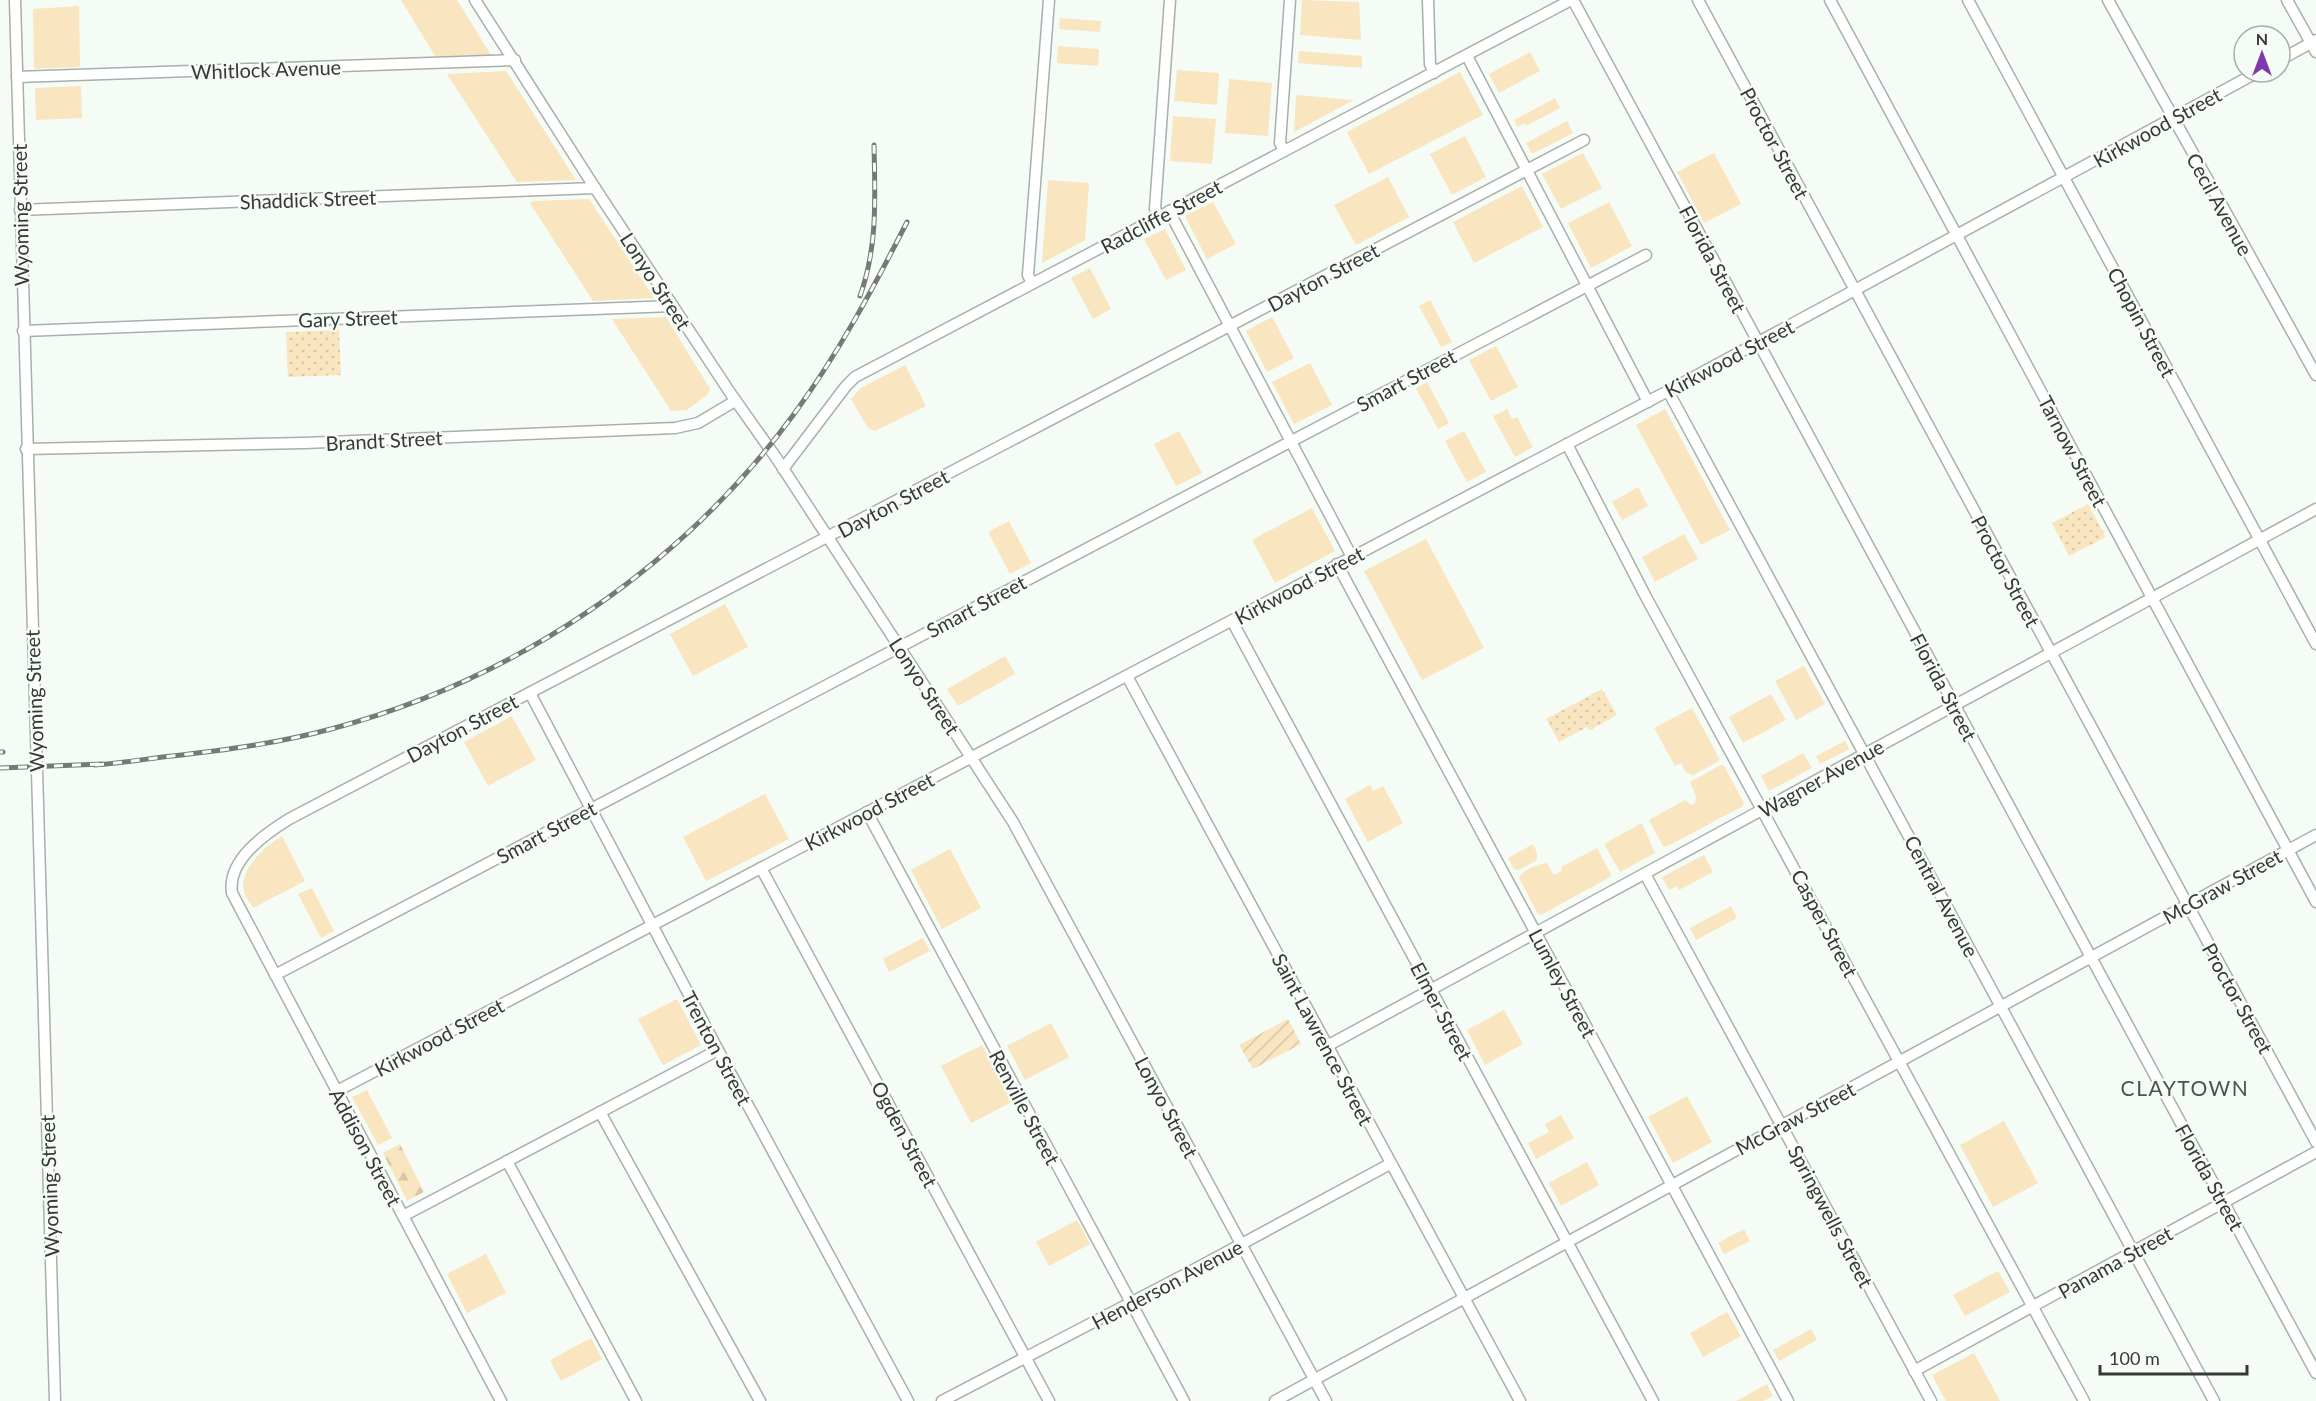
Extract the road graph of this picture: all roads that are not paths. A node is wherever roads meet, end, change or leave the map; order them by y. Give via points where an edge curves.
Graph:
1 (15, 0) edge
2 (475, 0) edge
3 (1049, 0) edge
4 (1170, 0) edge
5 (1290, 0) edge
6 (1428, 0) edge
7 (1572, 0) edge
8 (1698, 0) edge
9 (1830, 0) edge
10 (1968, 0) edge
11 (2108, 0) edge
12 (2287, 0) edge
13 (2314, 45) edge
14 (2292, 55) edge
15 (1467, 56) junction
16 (515, 60) junction
17 (1434, 73) junction
18 (17, 77) junction
19 (2236, 84) edge
20 (2172, 119) junction
21 (1584, 140) dead end
22 (1284, 151) junction
23 (1527, 170) junction
24 (2064, 177) junction
25 (595, 188) junction
26 (20, 210) junction
27 (1164, 214) junction
28 (1957, 236) junction
29 (1646, 255) dead end
30 (1032, 283) junction
31 (1587, 284) junction
32 (1855, 291) junction
33 (673, 306) junction
34 (1230, 326) junction
35 (23, 330) junction
36 (1758, 343) junction
37 (2316, 375) edge
38 (1668, 392) junction
39 (735, 401) junction
40 (1648, 402) junction
41 (1291, 441) junction
42 (1567, 444) junction
43 (26, 448) junction
44 (783, 469) junction
45 (2316, 509) edge
46 (827, 537) junction
47 (2260, 540) junction
48 (1352, 557) junction
49 (1337, 564) junction
50 (2153, 598) junction
51 (1232, 621) junction
52 (2316, 644) edge
53 (898, 646) junction
54 (2051, 653) junction
55 (1127, 676) junction
56 (530, 693) junction
57 (1954, 705) junction
58 (1865, 754) junction
59 (971, 757) junction
60 (590, 808) junction
61 (1763, 809) junction
62 (867, 812) junction
63 (2316, 836) edge
64 (2288, 850) junction
65 (761, 868) junction
66 (1645, 873) junction
67 (232, 893) joint
68 (2316, 902) edge
69 (2187, 905) junction
70 (652, 925) junction
71 (1536, 933) junction
72 (2091, 958) junction
73 (275, 975) junction
74 (1431, 990) junction
75 (2002, 1006) junction
76 (1327, 1046) junction
77 (718, 1050) junction
78 (1900, 1061) junction
79 (337, 1091) junction
80 (600, 1112) junction
81 (1781, 1125) junction
82 (2316, 1142) edge
83 (2316, 1152) edge
84 (507, 1161) junction
85 (1390, 1164) junction
86 (1672, 1185) junction
87 (2224, 1203) junction
88 (403, 1215) junction
89 (1567, 1242) junction
90 (1242, 1245) junction
91 (2135, 1252) junction
92 (1463, 1298) junction
93 (1131, 1303) junction
94 (2033, 1307) junction
95 (1026, 1358) junction
96 (1914, 1371) junction
97 (2316, 1373) edge
98 (1314, 1379) junction
99 (55, 1401) edge
100 (501, 1401) edge
101 (636, 1401) edge
102 (760, 1401) edge
103 (908, 1401) edge
104 (942, 1401) edge
105 (1049, 1401) edge
106 (1184, 1401) edge
107 (1275, 1401) edge
108 (1326, 1401) edge
109 (1520, 1401) edge
110 (1653, 1401) edge
111 (1788, 1401) edge
112 (1931, 1401) edge
113 (2084, 1401) edge
114 (2214, 1401) edge

1 - 18 street, Wyoming Street
2 - 16 street, Lonyo Street
3 - 30 street via 1028,275
4 - 27 street via 1155,209
5 - 22 street via 1280,143
6 - 17 street via 1430,64
7 - 15 street, Radcliffe Street
7 - 36 street, Florida Street
8 - 32 street, Proctor Street
9 - 28 street, Tarnow Street
10 - 24 street, Chopin Street
11 - 20 street, Cecil Avenue
12 - 13 street
13 - 14 street
15 - 17 street, Radcliffe Street
15 - 23 street
16 - 18 street, Whitlock Avenue
16 - 25 street, Lonyo Street
17 - 22 street, Radcliffe Street
18 - 26 street, Wyoming Street
19 - 20 street, Kirkwood Street
20 - 24 street, Kirkwood Street
20 - 37 street, Cecil Avenue
21 - 23 street, Dayton Street
22 - 27 street, Radcliffe Street
23 - 31 street
23 - 34 street, Dayton Street
24 - 28 street, Kirkwood Street
24 - 47 street, Chopin Street
25 - 26 street, Shaddick Street
25 - 33 street, Lonyo Street
26 - 35 street, Wyoming Street
27 - 30 street, Radcliffe Street
27 - 34 street
28 - 32 street, Kirkwood Street
28 - 50 street, Tarnow Street
29 - 31 street, Smart Street
30 - 44 street, Radcliffe Street via 855,377
31 - 40 street
31 - 41 street, Smart Street
32 - 36 street, Kirkwood Street
32 - 54 street, Proctor Street
33 - 35 street, Gary Street
33 - 39 street, Lonyo Street
34 - 41 street
34 - 46 street, Dayton Street
35 - 43 street, Wyoming Street
36 - 38 street, Kirkwood Street
36 - 57 street, Florida Street
38 - 40 street, Kirkwood Street
38 - 58 street, Central Avenue
39 - 43 street, Brandt Street via 698,423 675,428 304,444
39 - 44 street, Lonyo Street
40 - 42 street, Kirkwood Street
41 - 48 street
41 - 53 street, Smart Street
42 - 48 street, Kirkwood Street
42 - 61 street, Casper Street
43 - 99 street, Wyoming Street
44 - 46 street, Lonyo Street
45 - 47 street, Wagner Avenue
46 - 53 street, Lonyo Street
46 - 56 street, Dayton Street
47 - 50 street, Wagner Avenue
47 - 52 street, Chopin Street
48 - 49 street, Kirkwood Street
49 - 51 street, Kirkwood Street
49 - 71 street, Lumley Street
50 - 54 street, Wagner Avenue
50 - 64 street, Tarnow Street
51 - 55 street, Kirkwood Street
51 - 74 street, Elmer Street
53 - 59 street, Lonyo Street
53 - 60 street, Smart Street
54 - 57 street, Wagner Avenue
54 - 69 street, Proctor Street
55 - 59 street, Kirkwood Street
55 - 76 street, Saint Lawrence Street
56 - 60 street, Trenton Street
56 - 67 street, Dayton Street via 260,838 243,858 231,882
57 - 58 street, Wagner Avenue
57 - 72 street, Florida Street
58 - 61 street, Wagner Avenue
58 - 75 street, Central Avenue
59 - 62 street, Kirkwood Street
59 - 90 street, Lonyo Street via 1021,837
60 - 70 street, Trenton Street
60 - 73 street, Smart Street
61 - 66 street, Wagner Avenue
61 - 78 street, Casper Street
62 - 65 street, Kirkwood Street
62 - 93 street, Renville Street
63 - 64 street, McGraw Street
64 - 68 street, Tarnow Street
64 - 69 street, McGraw Street
65 - 70 street, Kirkwood Street
65 - 95 street, Ogden Street
66 - 71 street, Wagner Avenue
66 - 81 street, Springwells Street
67 - 73 street, Addison Street
69 - 72 street, McGraw Street
69 - 82 street, Proctor Street
70 - 77 street, Trenton Street
70 - 79 street, Kirkwood Street
71 - 74 street, Wagner Avenue
71 - 86 street, Lumley Street
72 - 75 street, McGraw Street
72 - 87 street, Florida Street
73 - 79 street, Addison Street
74 - 76 street, Wagner Avenue
74 - 89 street, Elmer Street
75 - 78 street, McGraw Street
75 - 91 street, Central Avenue
76 - 85 street, Saint Lawrence Street
77 - 80 street
77 - 103 street, Trenton Street
78 - 81 street, McGraw Street
78 - 94 street, Casper Street
79 - 88 street, Addison Street
80 - 84 street
80 - 102 street
81 - 86 street, McGraw Street
81 - 96 street, Springwells Street
83 - 87 street, Panama Street
84 - 88 street
84 - 101 street
85 - 90 street, Henderson Avenue
85 - 92 street, Saint Lawrence Street
86 - 89 street, McGraw Street
86 - 111 street, Lumley Street
87 - 91 street, Panama Street
87 - 97 street, Florida Street
88 - 100 street, Addison Street
89 - 92 street, McGraw Street
89 - 110 street, Elmer Street
90 - 93 street, Henderson Avenue
90 - 98 street, Lonyo Street
91 - 94 street, Panama Street
91 - 114 street, Central Avenue
92 - 98 street, McGraw Street
92 - 109 street, Saint Lawrence Street
93 - 95 street, Henderson Avenue
93 - 106 street, Renville Street
94 - 96 street, Panama Street
94 - 113 street, Casper Street
95 - 104 street, Henderson Avenue
95 - 105 street, Ogden Street
96 - 112 street, Springwells Street
98 - 107 street, McGraw Street
98 - 108 street, Lonyo Street

